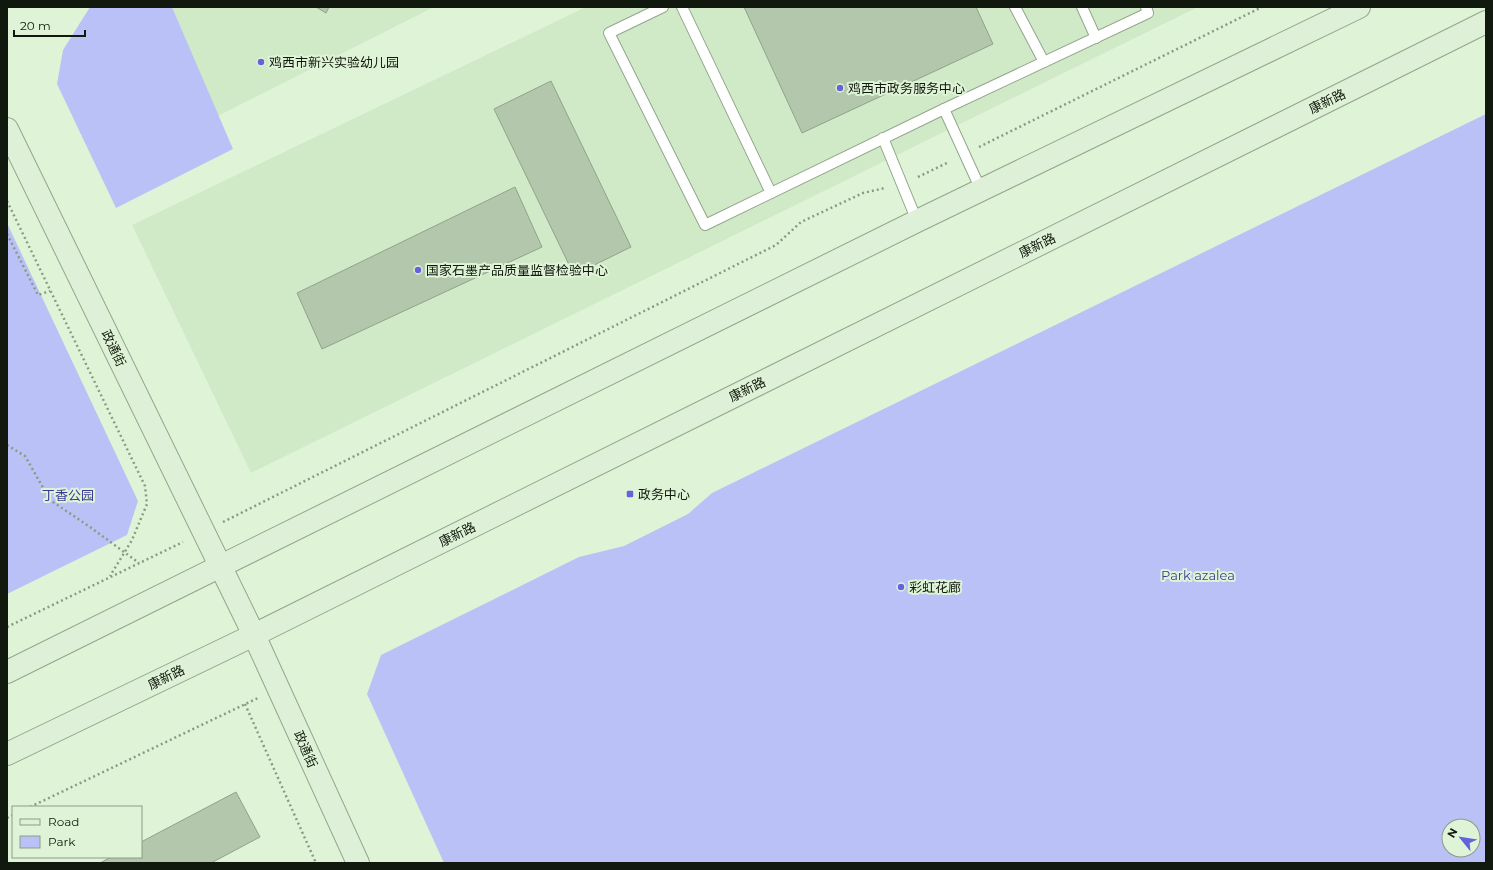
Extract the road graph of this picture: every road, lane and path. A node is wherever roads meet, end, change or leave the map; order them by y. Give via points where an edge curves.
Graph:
1 (663, 7) edge
2 (682, 7) edge
3 (1015, 7) edge
4 (1082, 7) edge
5 (1146, 7) edge
6 (1262, 7) edge
7 (1359, 7) edge
8 (1486, 22) edge
9 (1096, 38) junction
10 (1044, 62) junction
11 (944, 109) junction
12 (7, 129) edge
13 (883, 138) junction
14 (965, 154) junction
15 (902, 185) junction
16 (981, 190) junction
17 (771, 192) junction
18 (7, 202) edge
19 (917, 221) junction
20 (7, 234) edge
21 (50, 290) junction
22 (7, 445) edge
23 (204, 531) junction
24 (125, 552) junction
25 (139, 563) junction
26 (220, 566) junction
27 (110, 577) junction
28 (7, 627) edge
29 (254, 635) junction
30 (7, 672) edge
31 (278, 688) junction
32 (245, 704) junction
33 (7, 754) edge
34 (32, 806) edge
35 (316, 863) edge
36 (358, 863) edge

1 - 17 lane via 609,34 705,225
2 - 17 lane
3 - 10 lane
4 - 9 lane
5 - 9 lane via 1148,13
6 - 14 path
7 - 16 main road
8 - 29 main road, 康新路
9 - 10 lane
10 - 11 lane
11 - 13 lane
11 - 14 lane
12 - 23 main road, 政通街
13 - 15 lane
13 - 17 lane
14 - 15 path
14 - 16 lane
15 - 19 lane
15 - 23 path via 863,193 802,222 776,245
16 - 19 main road
18 - 21 path
19 - 26 main road
20 - 21 path via 38,295
21 - 24 path via 145,486 147,504
22 - 24 path via 25,456 50,500
23 - 25 path
23 - 26 main road, 政通街
24 - 25 path
24 - 27 path
25 - 27 path
26 - 29 main road, 政通街
26 - 30 main road
27 - 28 path
29 - 31 main road, 政通街
29 - 33 main road, 康新路
31 - 32 path
31 - 36 main road, 政通街
32 - 34 path
32 - 35 path

